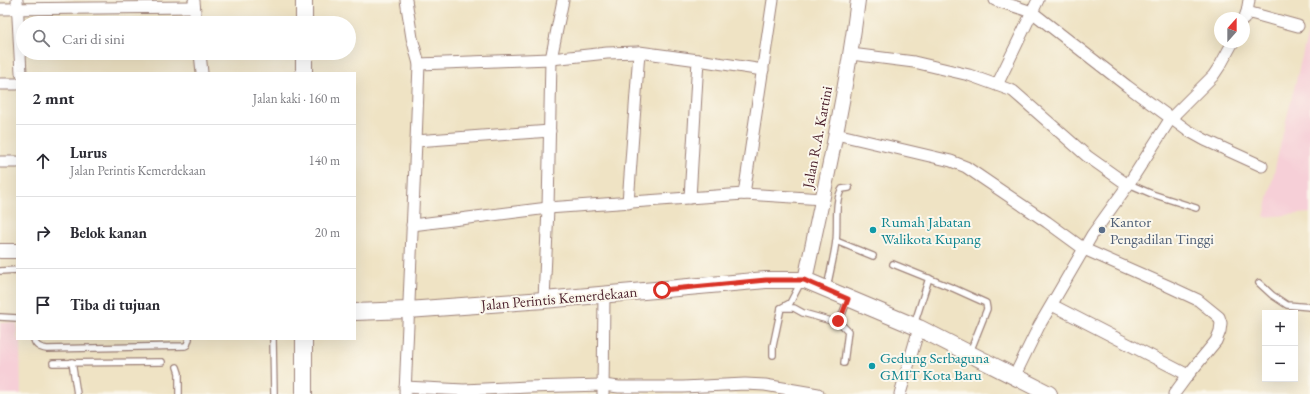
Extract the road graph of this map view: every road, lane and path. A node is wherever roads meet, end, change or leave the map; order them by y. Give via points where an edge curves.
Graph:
1 (304, 0) edge
2 (406, 0) edge
3 (563, 0) edge
4 (773, 0) edge
5 (858, 0) edge
6 (995, 0) edge
7 (1038, 0) edge
8 (1249, 0) edge
9 (194, 4) edge
10 (18, 5) edge
11 (0, 9) edge
12 (1032, 12) junction
13 (1246, 12) edge
14 (18, 16) edge
15 (195, 16) edge
16 (304, 16) edge
17 (1250, 16) edge
18 (1298, 26) dead end
19 (1230, 48) edge
20 (639, 52) junction
21 (851, 54) junction
22 (551, 59) junction
23 (20, 60) edge
24 (201, 60) edge
25 (304, 60) edge
26 (698, 60) junction
27 (419, 64) junction
28 (763, 70) junction
29 (21, 72) edge
30 (202, 72) edge
31 (304, 72) edge
32 (0, 84) edge
33 (16, 84) edge
34 (997, 85) junction
35 (1171, 118) junction
36 (550, 131) junction
37 (836, 134) junction
38 (416, 141) junction
39 (0, 162) edge
40 (16, 162) edge
41 (1262, 166) dead end
42 (1128, 184) junction
43 (848, 188) dead end
44 (744, 194) junction
45 (690, 198) junction
46 (823, 199) junction
47 (628, 203) junction
48 (548, 208) junction
49 (1196, 208) dead end
50 (412, 225) junction
51 (836, 241) junction
52 (1084, 249) junction
53 (0, 251) edge
54 (16, 251) edge
55 (873, 256) dead end
56 (893, 264) dead end
57 (16, 270) edge
58 (0, 271) edge
59 (930, 278) junction
60 (803, 280) junction
61 (1259, 283) dead end
62 (826, 290) junction
63 (604, 294) junction
64 (848, 299) junction
65 (544, 300) junction
66 (1052, 305) junction
67 (1310, 307) edge
68 (781, 308) junction
69 (408, 310) junction
70 (356, 312) edge
71 (0, 317) edge
72 (16, 318) edge
73 (838, 321) junction
74 (916, 327) junction
75 (34, 340) edge
76 (189, 340) edge
77 (273, 340) edge
78 (304, 340) edge
79 (970, 353) junction
80 (773, 355) dead end
81 (72, 362) junction
82 (162, 362) dead end
83 (53, 363) dead end
84 (844, 363) dead end
85 (177, 367) dead end
86 (1188, 375) junction
87 (1014, 377) junction
88 (603, 390) edge
89 (654, 390) edge
90 (765, 390) edge
91 (405, 391) edge
92 (797, 392) edge
93 (77, 394) edge
94 (179, 394) edge
95 (274, 394) edge
96 (304, 394) edge
97 (818, 394) edge
98 (900, 394) edge
99 (1049, 394) edge
100 (1174, 394) edge

1 - 16 main road
2 - 27 street
3 - 22 street
4 - 28 street
5 - 21 street, Jalan R.A. Kartini
6 - 12 street
7 - 12 street
8 - 13 street
9 - 10 street
9 - 15 street
10 - 11 street
10 - 14 street
12 - 34 street
12 - 35 street
17 - 18 street
19 - 35 street via 1213,76
20 - 22 street via 607,52
20 - 26 street
20 - 47 street
21 - 34 street via 914,62 969,75
21 - 37 street, Jalan R.A. Kartini
22 - 27 street
22 - 36 street
23 - 29 street
24 - 30 street
25 - 31 main road
26 - 28 street
26 - 45 street
27 - 38 street
28 - 44 street
32 - 33 street
34 - 42 street via 1013,91 1087,156
35 - 41 street via 1205,140
35 - 42 street
36 - 38 street
36 - 48 street
37 - 46 street, Jalan R.A. Kartini
37 - 52 street via 951,161 966,167
38 - 50 street
39 - 40 street
42 - 49 lane
42 - 52 street
43 - 51 lane via 840,191
44 - 45 street
44 - 46 street
45 - 47 street
46 - 60 street, Jalan R.A. Kartini
47 - 48 street
48 - 50 street
48 - 65 street
50 - 69 street
51 - 55 lane
51 - 62 lane
52 - 66 street
52 - 86 street via 1192,297 1219,317 1220,331 1216,341
53 - 54 street
56 - 59 lane
57 - 58 lane
59 - 74 lane
59 - 79 lane via 986,303 987,309
60 - 62 main road, Jalan Perintis Kemerdekaan
60 - 63 main road, Jalan Perintis Kemerdekaan via 766,280
60 - 68 lane via 790,303
61 - 67 lane via 1287,305
62 - 64 main road, Jalan Perintis Kemerdekaan
63 - 65 main road, Jalan Perintis Kemerdekaan
63 - 88 street
64 - 73 lane
64 - 74 main road, Jalan Perintis Kemerdekaan
65 - 69 main road, Jalan Perintis Kemerdekaan
66 - 86 street
66 - 87 street
68 - 73 lane via 794,308 803,313
68 - 80 lane
69 - 70 main road, Jalan Perintis Kemerdekaan
69 - 91 street
71 - 72 lane
73 - 84 lane via 848,331
74 - 79 main road, Jalan Perintis Kemerdekaan
74 - 98 street
75 - 76 lane via 37,346 47,349 185,346
77 - 95 lane
78 - 96 main road
79 - 87 main road, Jalan Perintis Kemerdekaan
81 - 82 lane
81 - 83 lane
81 - 93 lane
85 - 94 lane
86 - 100 street
87 - 99 main road, Jalan Perintis Kemerdekaan
88 - 89 street
88 - 91 street via 528,387
89 - 90 street via 745,384
90 - 92 street
92 - 97 street

